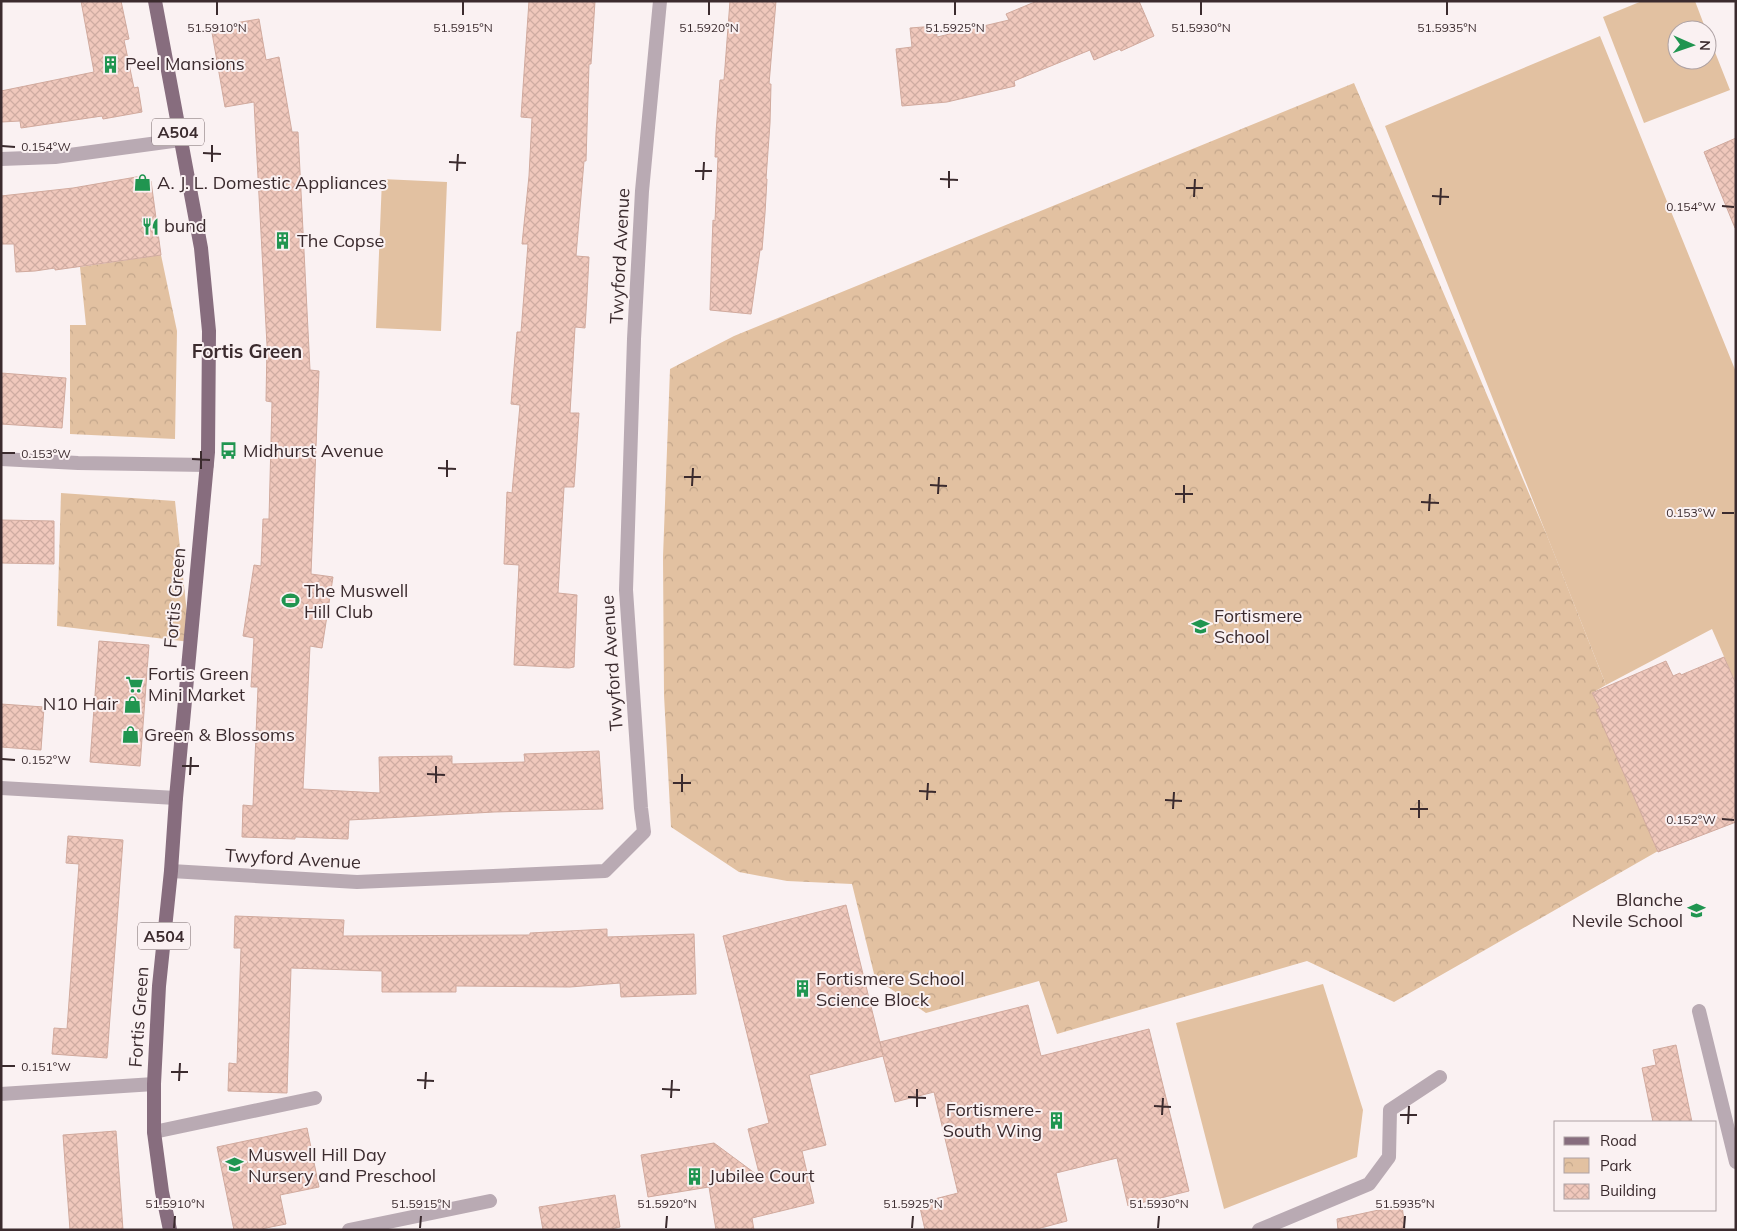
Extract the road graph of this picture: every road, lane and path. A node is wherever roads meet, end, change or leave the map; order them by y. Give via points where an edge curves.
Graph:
1 (154, 1) edge
2 (660, 1) edge
3 (180, 140) junction
4 (1, 159) edge
5 (1, 459) edge
6 (207, 465) junction
7 (1, 788) edge
8 (176, 798) junction
9 (170, 871) junction
10 (1699, 1011) dead end
11 (1440, 1077) dead end
12 (154, 1084) junction
13 (1, 1094) edge
14 (315, 1098) dead end
15 (154, 1132) junction
16 (1736, 1162) edge
17 (490, 1200) dead end
18 (170, 1230) edge
19 (349, 1230) edge
20 (1259, 1230) edge

1 - 3 main road, Fortis Green / A504
2 - 9 street, Twyford Avenue via 642,191 626,590 644,832 605,871 357,882
3 - 4 street via 55,157
3 - 6 main road, Fortis Green / A504 via 204,273 208,331
5 - 6 street
6 - 8 main road, Fortis Green / A504
7 - 8 street
8 - 9 main road, Fortis Green / A504
9 - 12 main road, Fortis Green / A504
10 - 16 street
11 - 20 street via 1390,1110 1389,1158 1369,1184
12 - 13 street
12 - 15 main road, Fortis Green / A504
14 - 15 street
15 - 18 main road, Fortis Green / A504
17 - 19 street

